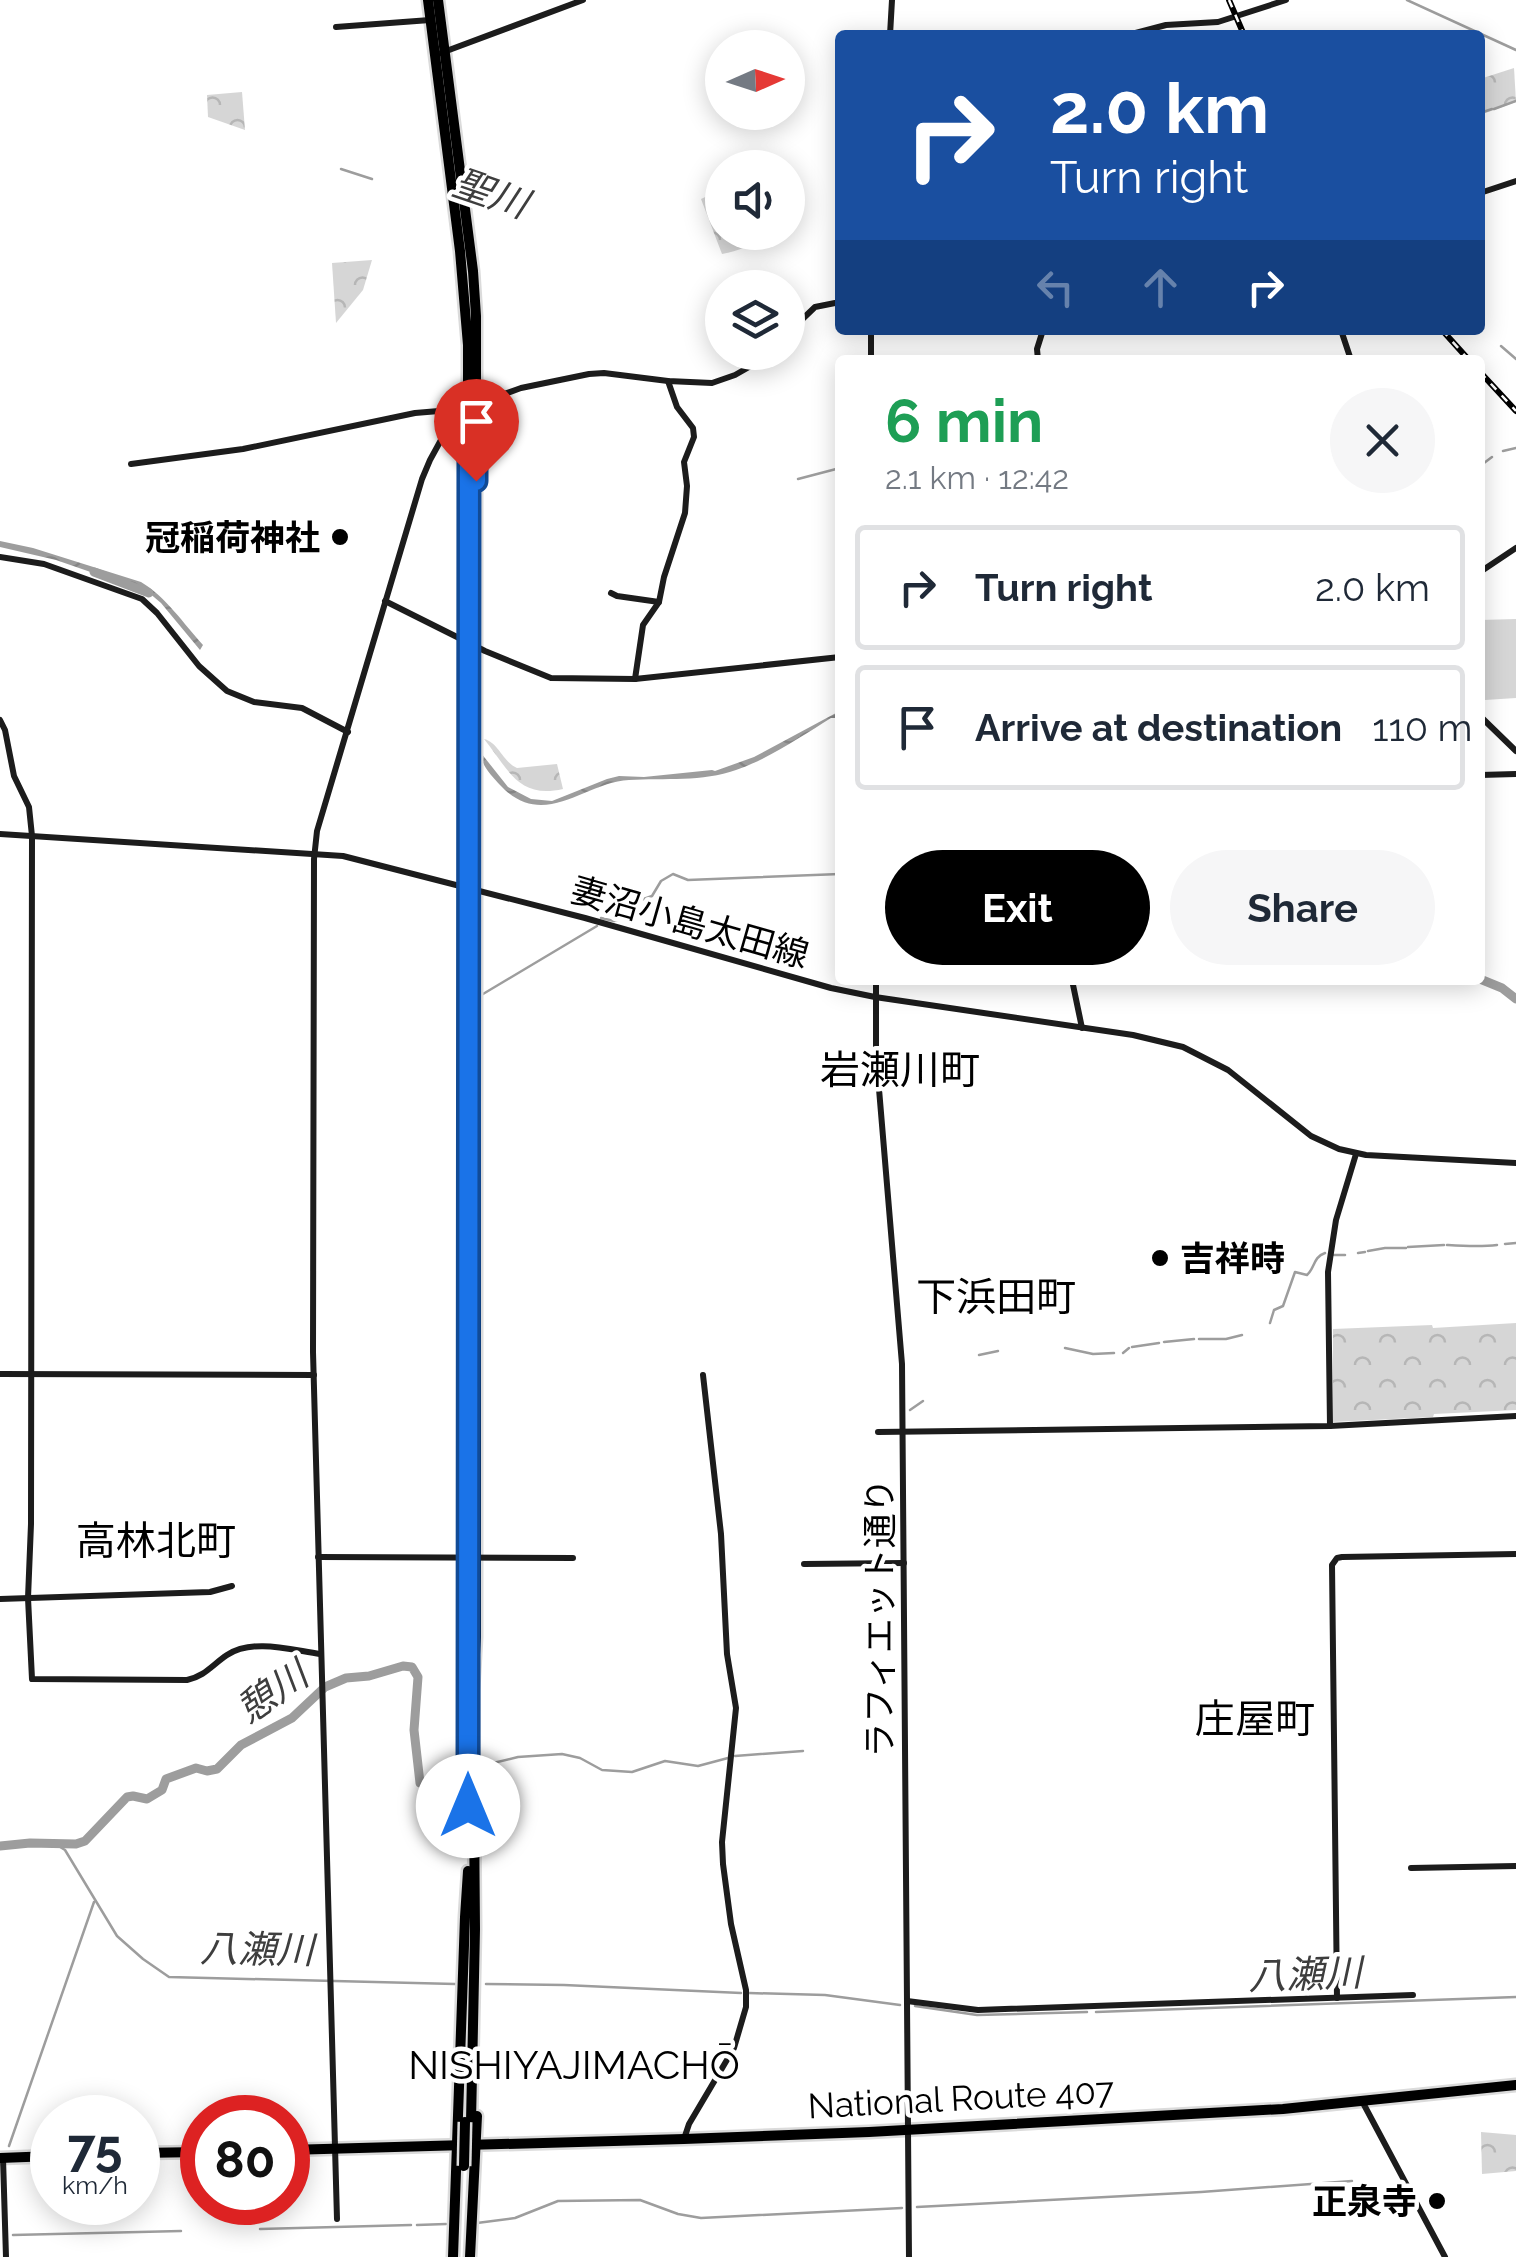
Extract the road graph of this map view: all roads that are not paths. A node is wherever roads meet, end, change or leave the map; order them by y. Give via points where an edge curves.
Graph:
1 (428, 0) edge
2 (438, 0) edge
3 (583, 0) edge
4 (892, 0) edge
5 (1286, 0) edge
6 (436, 19) junction
7 (336, 27) dead end
8 (890, 30) edge
9 (1149, 30) edge
10 (440, 53) junction
11 (1516, 181) edge
12 (1485, 191) edge
13 (835, 303) edge
14 (805, 317) edge
15 (744, 370) edge
16 (668, 381) junction
17 (473, 406) junction
18 (446, 411) junction
19 (131, 464) dead end
20 (1516, 548) edge
21 (0, 557) edge
22 (1485, 569) edge
23 (611, 593) dead end
24 (385, 602) junction
25 (659, 602) junction
26 (472, 644) junction
27 (835, 658) edge
28 (636, 679) junction
29 (0, 720) edge
30 (1485, 721) edge
31 (348, 731) junction
32 (1516, 751) edge
33 (1516, 774) edge
34 (1485, 776) edge
35 (0, 834) edge
36 (32, 836) junction
37 (314, 853) junction
38 (472, 889) junction
39 (876, 985) edge
40 (1073, 985) edge
41 (876, 997) junction
42 (1082, 1028) junction
43 (1356, 1154) junction
44 (1516, 1163) edge
45 (0, 1374) edge
46 (31, 1375) junction
47 (314, 1375) junction
48 (704, 1375) dead end
49 (1516, 1416) edge
50 (1330, 1426) junction
51 (878, 1432) dead end
52 (903, 1432) junction
53 (1516, 1554) edge
54 (318, 1557) junction
55 (573, 1558) dead end
56 (472, 1559) junction
57 (904, 1563) junction
58 (804, 1564) dead end
59 (232, 1586) dead end
60 (28, 1598) junction
61 (0, 1599) edge
62 (320, 1654) junction
63 (1516, 1866) edge
64 (1411, 1868) dead end
65 (468, 1871) junction
66 (475, 1886) junction
67 (1413, 1995) dead end
68 (1337, 1998) junction
69 (908, 2001) junction
70 (1516, 2085) edge
71 (1362, 2101) junction
72 (468, 2122) junction
73 (908, 2129) junction
74 (684, 2140) junction
75 (476, 2144) junction
76 (458, 2145) junction
77 (336, 2148) junction
78 (310, 2149) edge
79 (30, 2157) edge
80 (2, 2158) edge
81 (337, 2219) dead end
82 (6, 2257) edge
83 (461, 2257) edge
84 (909, 2257) edge
85 (1445, 2257) edge

1 - 6 highway
2 - 6 highway
3 - 10 street
4 - 8 street
5 - 9 street via 1218,22
6 - 7 street
6 - 10 highway
10 - 17 highway via 475,291
11 - 12 street
13 - 14 street
15 - 16 street via 699,384
16 - 17 street via 589,374
16 - 25 street via 694,437 684,462 685,512
17 - 18 street
17 - 26 highway
18 - 19 street
18 - 24 street via 447,428 422,479
20 - 22 street
21 - 31 street via 44,564 142,599 227,691 302,708
23 - 25 street
24 - 26 street
24 - 31 street
25 - 28 street via 642,625
26 - 28 street via 551,678
26 - 38 highway
27 - 28 street
29 - 36 street
30 - 32 street
31 - 37 street
33 - 34 street
35 - 36 street, 妻沼小島太田線
36 - 37 street, 妻沼小島太田線
36 - 46 street
37 - 38 street, 妻沼小島太田線
37 - 47 street
38 - 41 street, 妻沼小島太田線
38 - 56 highway
39 - 41 street, ラフィエット通り
40 - 42 street
41 - 42 street, 妻沼小島太田線
41 - 52 street, ラフィエット通り
42 - 43 street, 妻沼小島太田線 via 1198,1053 1312,1136
43 - 44 street, 妻沼小島太田線
43 - 50 street via 1328,1272
45 - 46 street
46 - 47 street
46 - 60 street
47 - 54 street
48 - 74 street via 736,1708 723,1864 746,2000 734,2048
49 - 50 street
50 - 52 street
51 - 52 street
52 - 57 street, ラフィエット通り
53 - 68 street via 1342,1557 1332,1565
54 - 56 street
54 - 62 street
55 - 56 street
56 - 65 highway
56 - 66 highway
57 - 58 street
57 - 69 street, ラフィエット通り
59 - 60 street
60 - 61 street
60 - 62 street via 32,1679 187,1680 242,1648
62 - 77 street
63 - 64 street
65 - 72 highway
65 - 76 highway
66 - 72 highway
66 - 75 highway
67 - 68 street
68 - 69 street via 978,2010
69 - 73 street, ラフィエット通り
70 - 71 highway, National Route 407
71 - 73 highway, National Route 407
71 - 85 street
72 - 83 highway, bridge
73 - 74 highway, National Route 407
73 - 84 street, ラフィエット通り
74 - 75 highway, National Route 407
75 - 76 highway, National Route 407
75 - 83 highway
76 - 77 highway, National Route 407
76 - 83 highway
77 - 78 highway, National Route 407
77 - 81 street
79 - 80 highway
80 - 82 street

